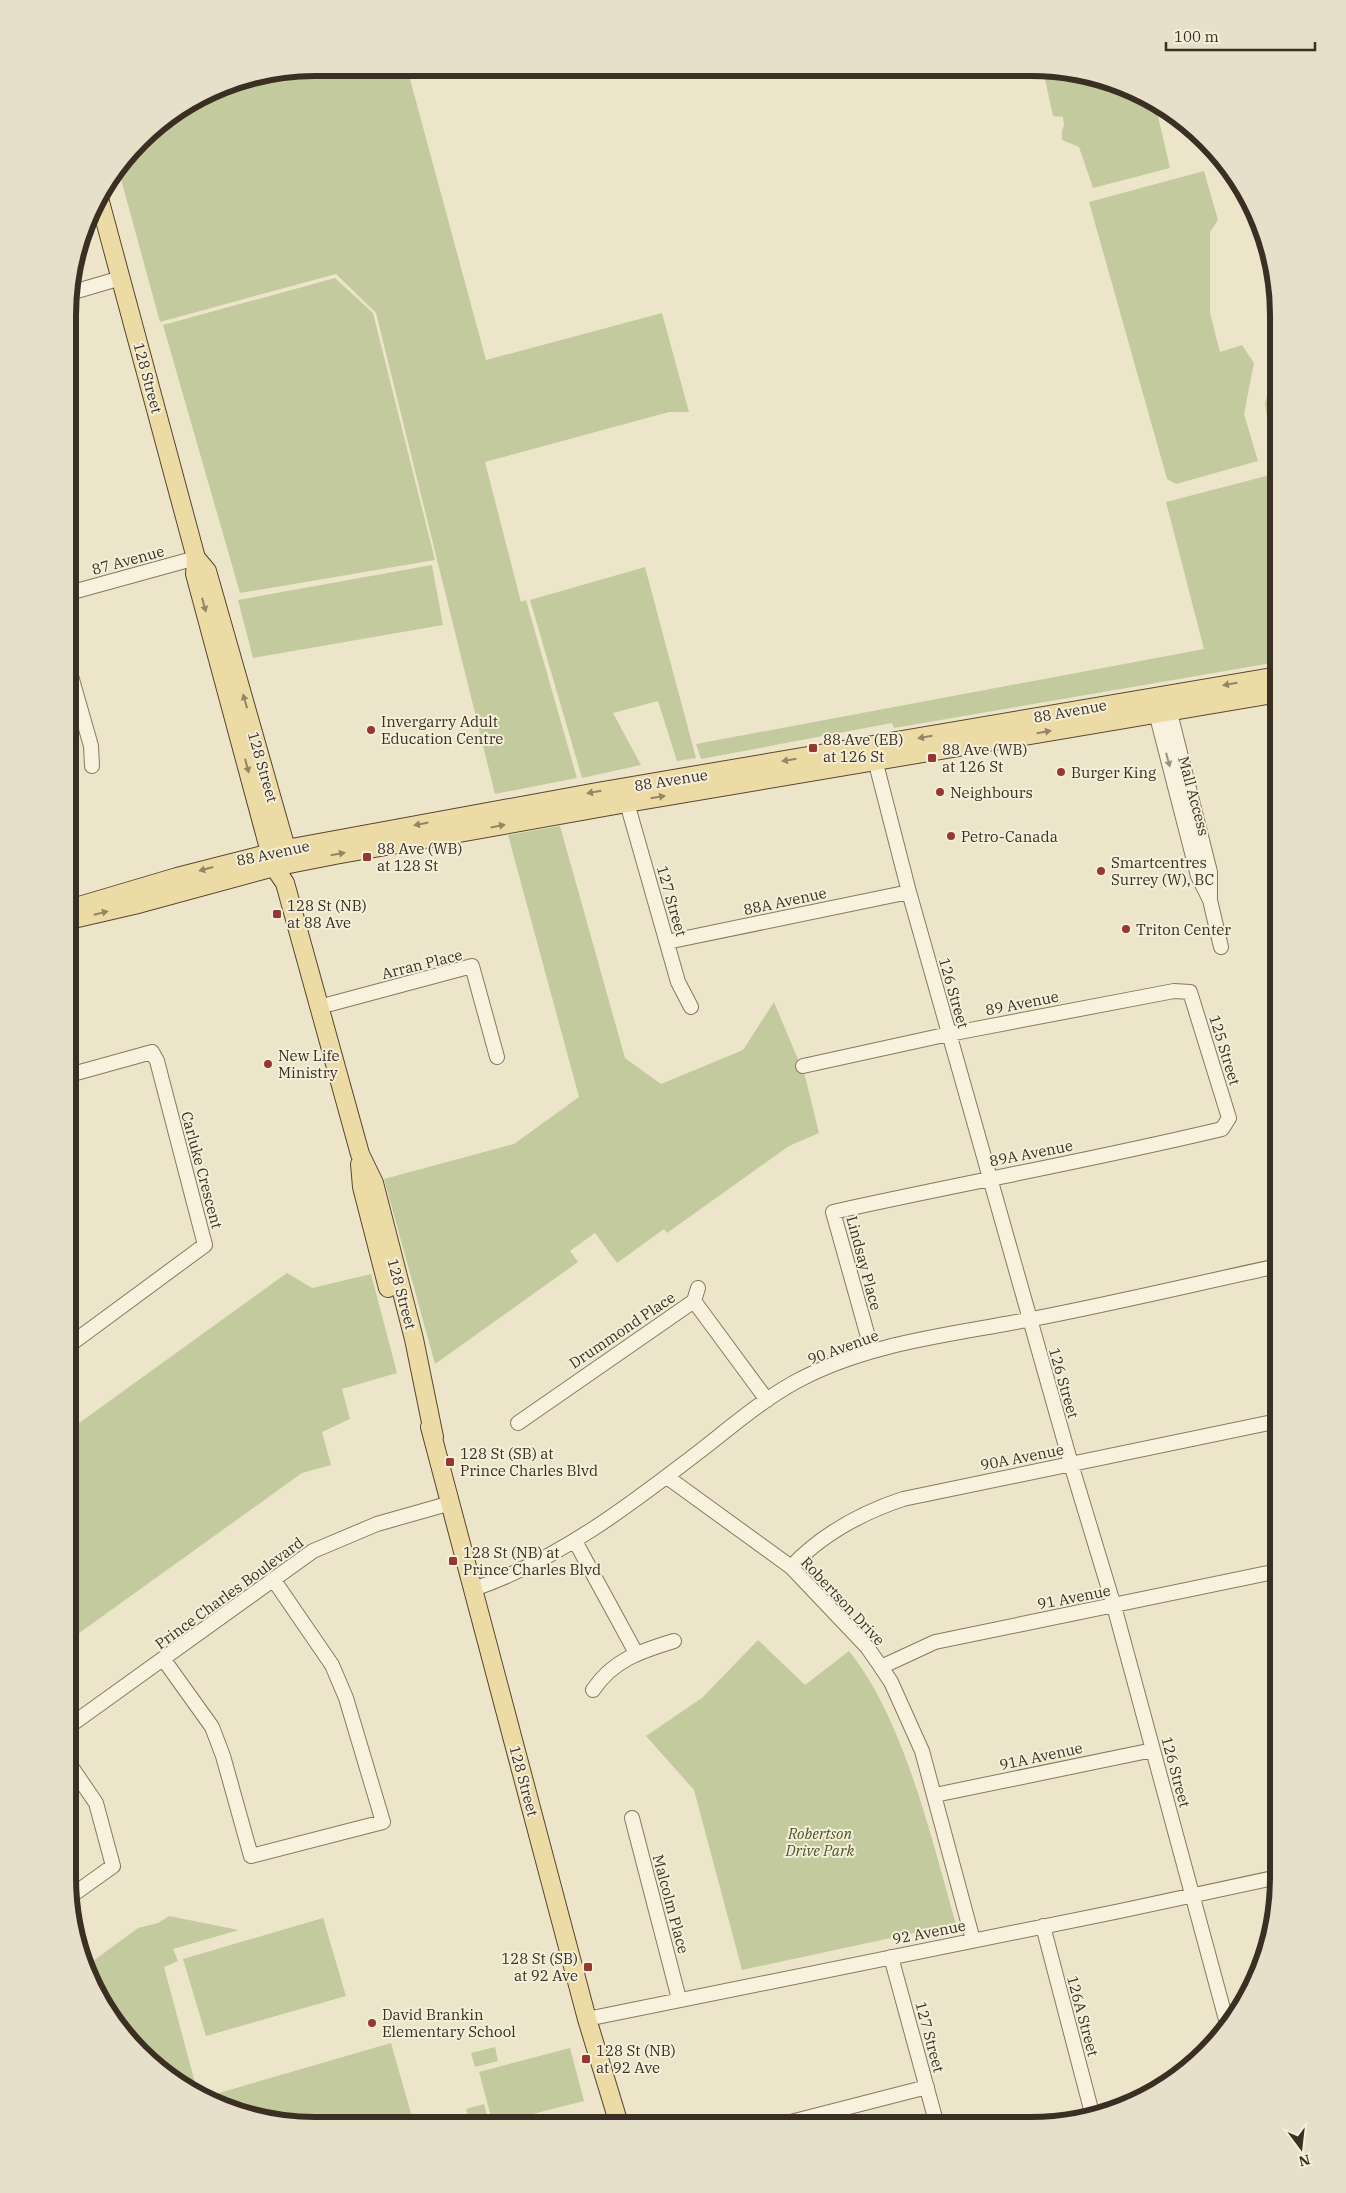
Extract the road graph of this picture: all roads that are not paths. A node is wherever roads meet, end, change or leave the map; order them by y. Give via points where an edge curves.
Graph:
1 (102, 208) edge
2 (121, 278) junction
3 (78, 291) edge
4 (196, 558) junction
5 (76, 591) edge
6 (1270, 678) edge
7 (76, 694) edge
8 (1270, 694) edge
9 (1161, 704) junction
10 (874, 754) junction
11 (92, 766) dead end
12 (627, 803) junction
13 (280, 858) junction
14 (909, 892) junction
15 (76, 907) edge
16 (76, 918) edge
17 (667, 942) junction
18 (1221, 947) dead end
19 (1190, 992) joint
20 (319, 1007) junction
21 (692, 1007) dead end
22 (949, 1034) junction
23 (497, 1056) dead end
24 (803, 1066) dead end
25 (76, 1073) edge
26 (1228, 1118) joint
27 (990, 1178) junction
28 (833, 1212) joint
29 (1270, 1268) edge
30 (1029, 1319) junction
31 (76, 1340) edge
32 (872, 1351) junction
33 (766, 1400) junction
34 (518, 1423) dead end
35 (1270, 1423) edge
36 (1070, 1464) junction
37 (667, 1477) junction
38 (451, 1503) junction
39 (575, 1541) junction
40 (791, 1567) junction
41 (1270, 1573) edge
42 (274, 1580) junction
43 (474, 1589) junction
44 (1114, 1606) junction
45 (674, 1641) dead end
46 (636, 1653) junction
47 (164, 1660) junction
48 (881, 1667) junction
49 (593, 1690) dead end
50 (76, 1721) edge
51 (1153, 1750) junction
52 (76, 1774) edge
53 (935, 1795) junction
54 (632, 1818) dead end
55 (1270, 1879) edge
56 (77, 1892) edge
57 (1192, 1896) junction
58 (1043, 1926) junction
59 (973, 1940) junction
60 (891, 1956) junction
61 (679, 1998) junction
62 (1225, 2017) edge
63 (587, 2019) junction
64 (926, 2087) junction
65 (1091, 2109) edge
66 (617, 2117) edge
67 (810, 2117) edge
68 (934, 2117) edge

1 - 2 main road, 128 Street
2 - 3 street
2 - 4 main road, 128 Street
4 - 5 street, 87 Avenue
4 - 13 main road, 128 Street via 208,571
6 -> 9 main road, 88 Avenue
7 - 11 street via 91,746
8 - 9 main road, 88 Avenue
9 - 10 main road, 88 Avenue
9 - 18 street, Mall Access via 1210,872 1210,900
12 -> 10 main road, 88 Avenue
10 -> 13 main road, 88 Avenue via 597,792
10 - 14 street, 126 Street
13 -> 12 main road, 88 Avenue
12 - 17 street, 127 Street
13 -> 15 main road, 88 Avenue via 177,876
16 -> 13 main road, 88 Avenue via 134,905
13 - 20 main road, 128 Street
14 - 17 street, 88A Avenue
14 - 22 street, 126 Street
17 - 21 street, 127 Street via 678,982
19 - 22 street, 89 Avenue via 1174,991
19 - 26 street, 125 Street
20 - 23 street, Arran Place via 472,966
20 - 38 main road, 128 Street via 360,1154 362,1187 381,1261
22 - 24 street, 89 Avenue
22 - 27 street, 126 Street
25 - 31 street, Carluke Crescent via 152,1052 157,1060 205,1245
26 - 27 street, 89A Avenue via 1222,1128 1134,1150
27 - 28 street, 89A Avenue
27 - 30 street, 126 Street
28 - 32 street, Lindsay Place
29 - 30 street, 90 Avenue
30 - 32 street, 90 Avenue
30 - 36 street, 126 Street
32 - 33 street, 90 Avenue via 797,1381
33 - 34 street, Drummond Place via 696,1295
33 - 37 street, 90 Avenue
35 - 36 street, 90A Avenue
36 - 40 street, 90A Avenue via 903,1498 880,1506 828,1535
36 - 44 street, 126 Street
37 - 39 street, 90 Avenue
37 - 40 street, Robertson Drive
38 - 42 street, Prince Charles Boulevard via 360,1530 313,1551
38 - 43 main road, 128 Street
39 - 43 street, 90 Avenue via 513,1574
39 - 46 street
40 - 48 street, Robertson Drive via 867,1647
41 - 44 street, 91 Avenue
42 - 47 street, Prince Charles Boulevard
42 - 47 street via 332,1665 356,1724 383,1822 251,1856 212,1728
43 - 63 main road, 128 Street
44 - 48 street, 91 Avenue via 935,1642
44 - 51 street, 126 Street
45 - 46 street
46 - 49 street via 603,1674
47 - 50 street, Prince Charles Boulevard
48 - 53 street, Robertson Drive via 913,1728
51 - 53 street, 91A Avenue
51 - 57 street, 126 Street
52 - 56 street via 96,1803 113,1866
53 - 59 street, Robertson Drive
54 - 61 street, Malcolm Place
55 - 57 street, 92 Avenue
57 - 58 street, 92 Avenue
57 - 62 street, 126 Street
58 - 59 street, 92 Avenue
58 - 65 street, 126A Street
59 - 60 street, 92 Avenue
60 - 61 street, 92 Avenue
60 - 64 street, 127 Street
61 - 63 street, 92 Avenue
63 - 66 main road, 128 Street
64 - 67 street
64 - 68 street, 127 Street

